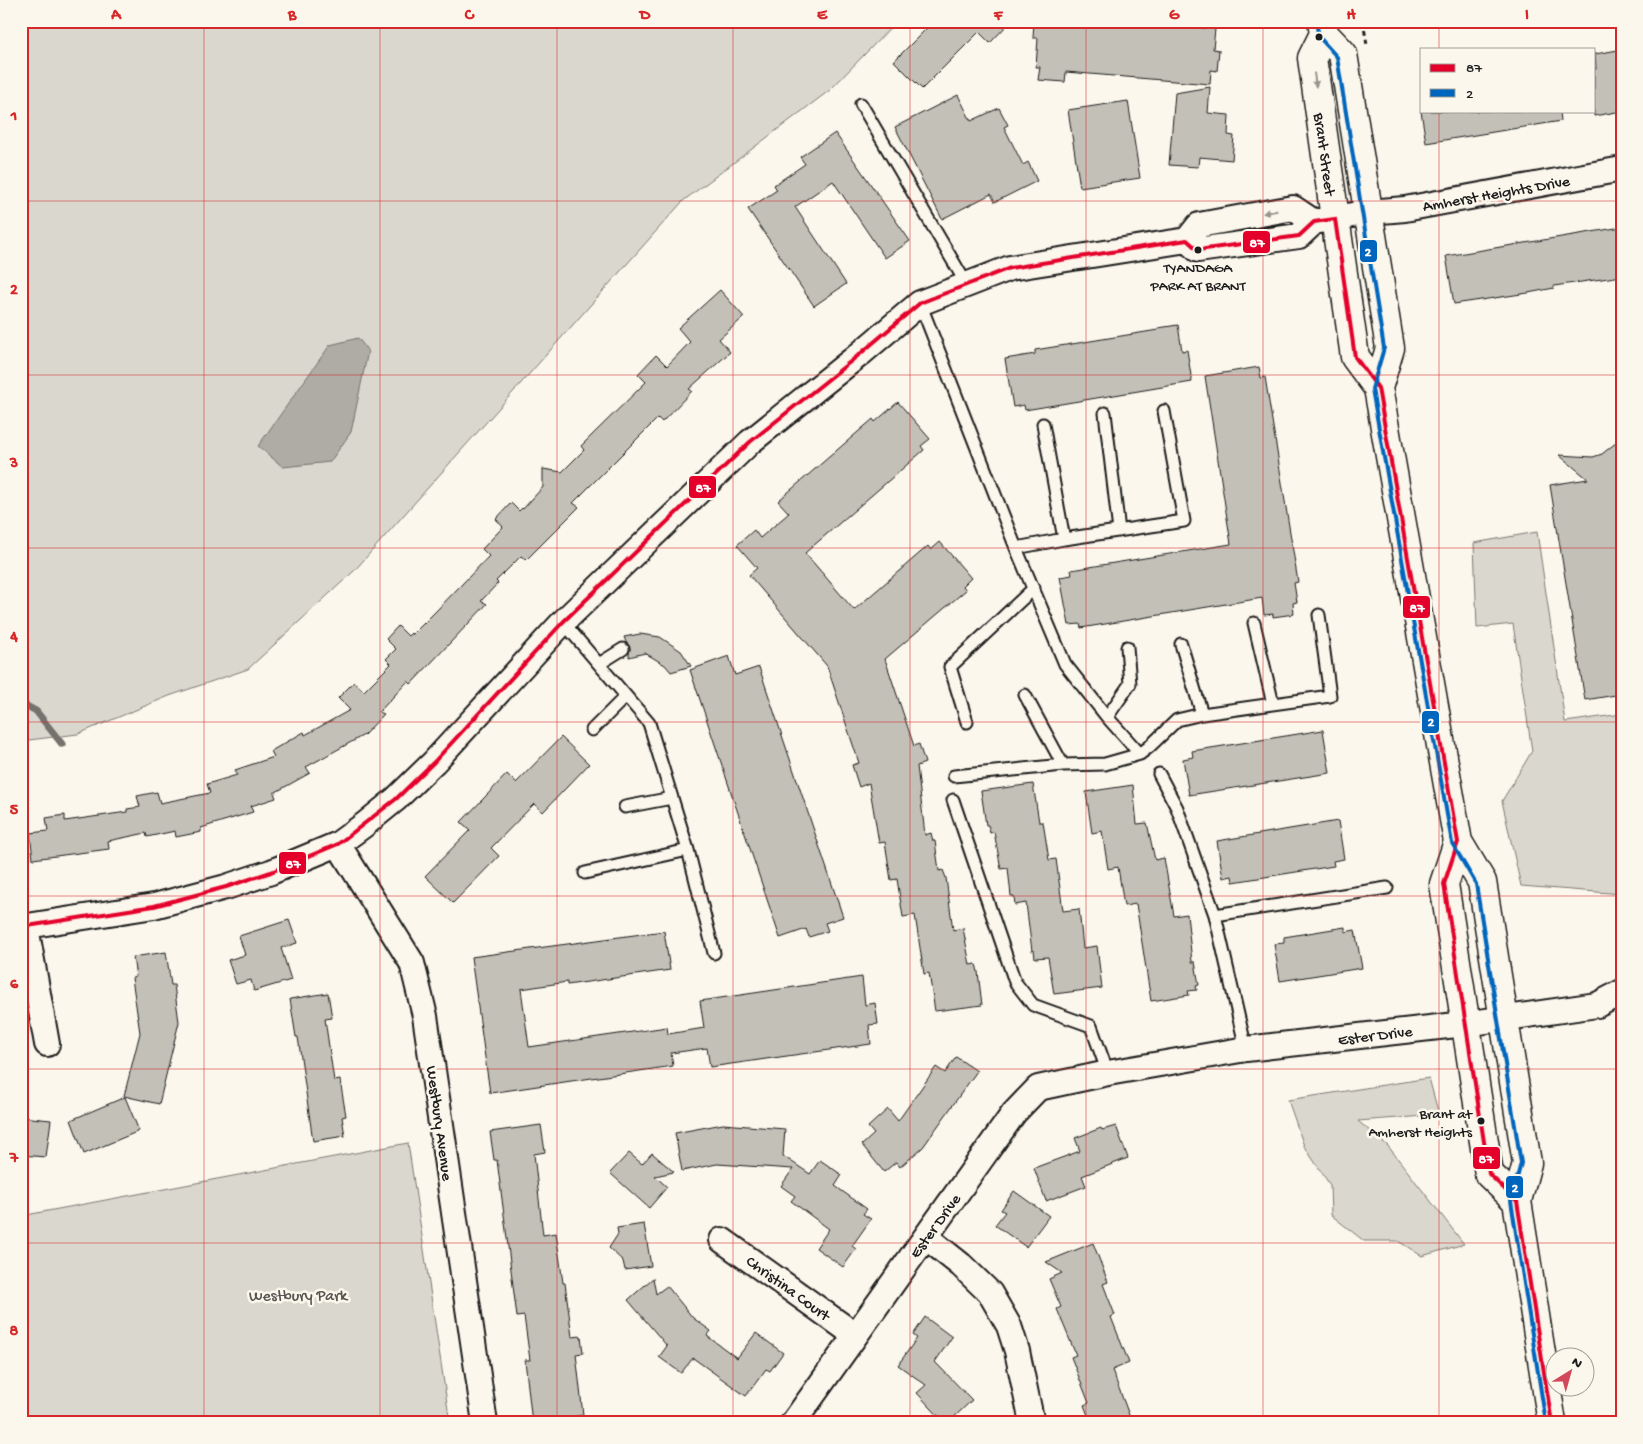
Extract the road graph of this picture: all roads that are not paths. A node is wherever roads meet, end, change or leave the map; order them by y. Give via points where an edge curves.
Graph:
1 (1323, 28) edge
2 (861, 104) dead end
3 (1622, 169) edge
4 (1369, 212) junction
5 (1324, 220) junction
6 (967, 285) junction
7 (920, 303) junction
8 (1378, 388) junction
9 (1164, 411) dead end
10 (1105, 413) dead end
11 (1043, 424) dead end
12 (1119, 530) junction
13 (1064, 538) junction
14 (1016, 548) junction
15 (1034, 588) junction
16 (1319, 615) dead end
17 (563, 622) junction
18 (1254, 623) dead end
19 (1180, 644) dead end
20 (1127, 648) dead end
21 (623, 649) dead end
22 (599, 664) junction
23 (1025, 695) dead end
24 (626, 696) junction
25 (1273, 704) junction
26 (1202, 714) junction
27 (1107, 717) junction
28 (967, 722) dead end
29 (592, 730) dead end
30 (1140, 754) junction
31 (1063, 765) junction
32 (1159, 774) dead end
33 (954, 776) dead end
34 (672, 798) junction
35 (953, 800) dead end
36 (625, 807) dead end
37 (1458, 842) junction
38 (338, 844) junction
39 (688, 850) junction
40 (585, 872) dead end
41 (1387, 888) dead end
42 (1215, 915) junction
43 (24, 927) edge
44 (714, 953) dead end
45 (1622, 992) edge
46 (1503, 1019) junction
47 (1465, 1024) junction
48 (47, 1044) dead end
49 (1246, 1049) junction
50 (1108, 1072) junction
51 (1517, 1201) junction
52 (926, 1237) junction
53 (722, 1240) dead end
54 (855, 1335) junction
55 (485, 1423) edge
56 (793, 1423) edge
57 (1032, 1423) edge
58 (1552, 1423) edge

1 - 4 main road, Brant Street via 1343,54
1 -> 5 main road, Brant Street via 1312,58
2 - 6 lane
3 - 4 street, Amherst Heights Drive via 1405,209
4 - 5 street, Amherst Heights Drive
4 - 8 main road, Brant Street via 1390,348
5 - 6 street via 1292,208 1198,225 1187,240 1010,268
5 - 8 main road, Brant Street via 1355,357
6 - 7 street
7 - 14 lane
7 - 17 street via 750,442
8 - 37 main road, Brant Street
9 - 12 lane via 1184,521
10 - 12 lane
11 - 13 lane
12 - 13 lane
13 - 14 lane
14 - 15 lane
15 - 27 lane via 1065,664
15 - 28 lane via 950,667
16 - 25 lane via 1330,696
17 - 22 lane
17 - 38 street via 434,762 396,799
18 - 25 lane
19 - 26 lane
20 - 27 lane via 1130,684
21 - 22 lane
22 - 24 lane
23 - 31 lane
24 - 29 lane
24 - 34 lane via 650,723
25 - 26 lane
26 - 30 lane via 1177,720
27 - 30 lane
30 - 31 lane via 1105,764
31 - 33 lane
32 - 42 lane via 1177,808
34 - 36 lane
34 - 39 lane
35 - 50 lane via 1016,982 1033,1005 1091,1026
37 - 46 main road, Brant Street via 1482,882
37 - 47 main road, Brant Street via 1444,884
38 - 43 street via 226,887 154,906
38 - 55 street, Westbury Avenue via 412,963 425,1016
39 - 40 lane
39 - 44 lane
41 - 42 lane
42 - 49 lane
43 - 48 street
45 - 46 street via 1597,1005
46 - 47 street, Ester Drive
46 - 51 main road, Brant Street via 1527,1163
47 - 49 street, Ester Drive
47 - 51 main road, Brant Street via 1489,1174
49 - 50 street, Ester Drive
50 - 52 street, Ester Drive via 1038,1088 1014,1113
51 - 58 main road, Brant Street
52 - 54 street, Ester Drive
52 - 57 street via 961,1264 990,1293 1009,1326 1018,1351
53 - 54 street, Christina Court
54 - 56 street, Ester Drive

